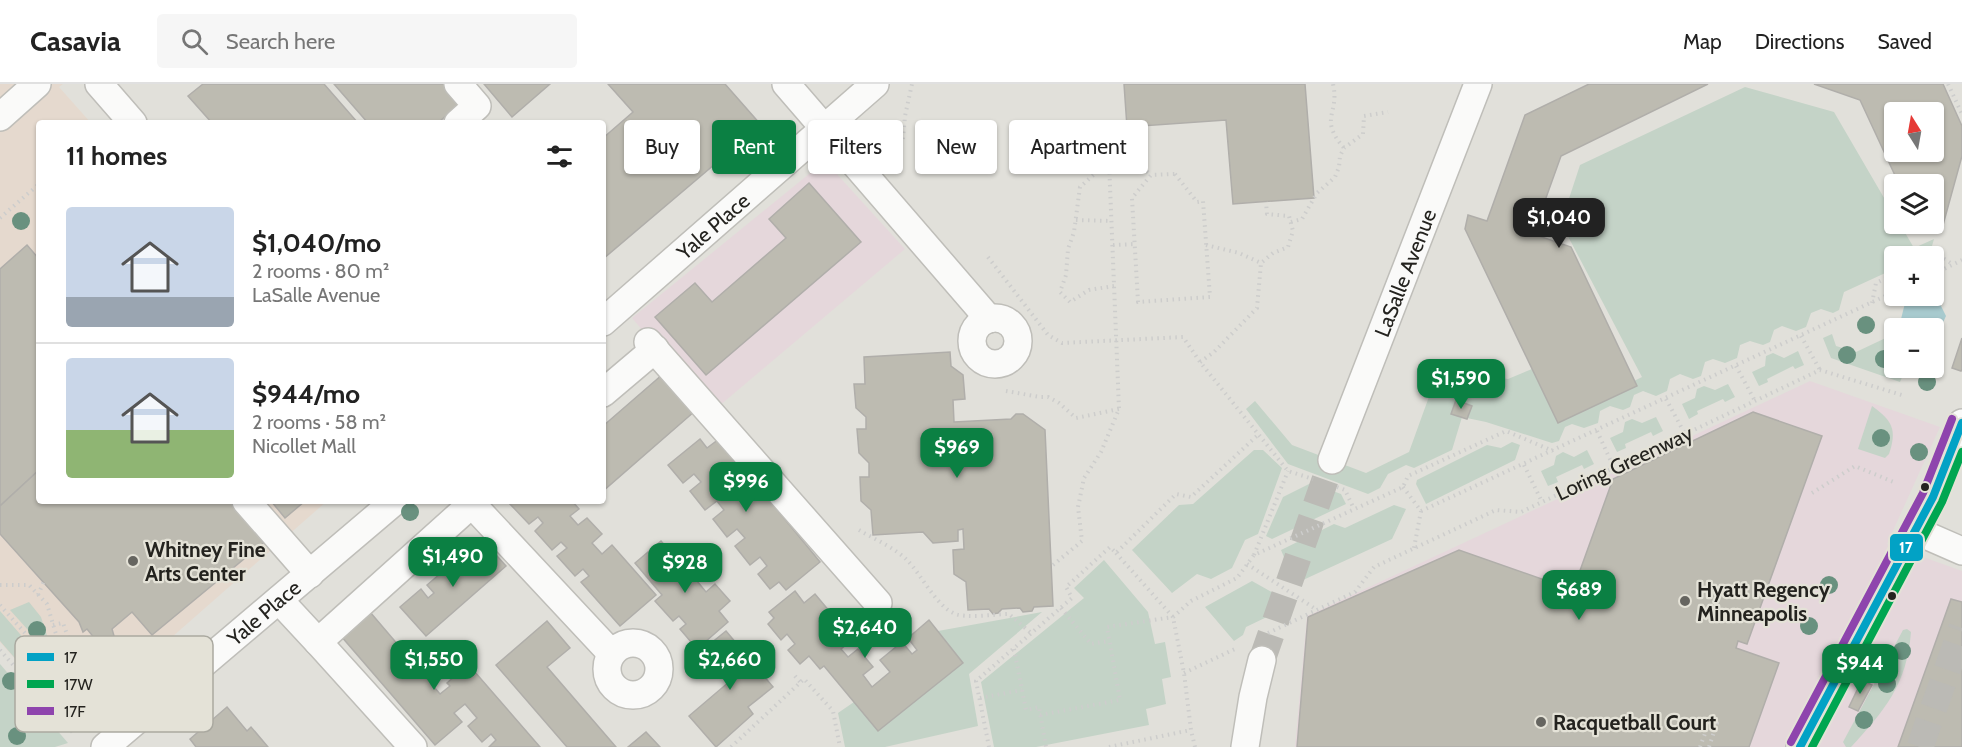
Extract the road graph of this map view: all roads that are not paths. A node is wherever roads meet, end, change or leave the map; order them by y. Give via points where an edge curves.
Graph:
1 (36, 84) edge
2 (458, 84) edge
3 (786, 84) edge
4 (875, 84) edge
5 (1478, 84) edge
6 (113, 89) edge
7 (0, 117) edge
8 (131, 120) edge
9 (461, 120) edge
10 (817, 120) edge
11 (835, 120) edge
12 (808, 144) edge
13 (864, 174) edge
14 (610, 315) edge
15 (989, 319) dead end
16 (647, 340) junction
17 (606, 389) edge
18 (1962, 423) edge
19 (1329, 476) tunnel mouth
20 (249, 504) edge
21 (392, 504) edge
22 (470, 504) edge
23 (474, 504) edge
24 (1914, 530) junction
25 (1962, 551) edge
26 (310, 574) junction
27 (279, 600) junction
28 (878, 603) dead end
29 (318, 642) junction
30 (611, 653) dead end
31 (213, 656) edge
32 (1262, 660) tunnel mouth
33 (123, 732) edge
34 (105, 747) edge
35 (413, 747) edge
36 (1245, 747) edge
37 (1800, 747) edge

1 - 7 street
2 - 9 street via 477,106
3 - 10 street
4 - 11 street, Yale Place
5 - 19 street, LaSalle Avenue
6 - 8 street
12 - 14 street, Yale Place
13 - 15 street
14 - 16 street
16 - 17 street
16 - 28 street
18 - 24 street via 1933,498
20 - 26 street
21 - 26 street, Yale Place
22 - 29 street
23 - 30 street
24 - 25 street
24 - 37 street
26 - 27 street, Yale Place
27 - 29 street
27 - 31 street, Yale Place
29 - 35 street
32 - 36 street
33 - 34 street, Yale Place

